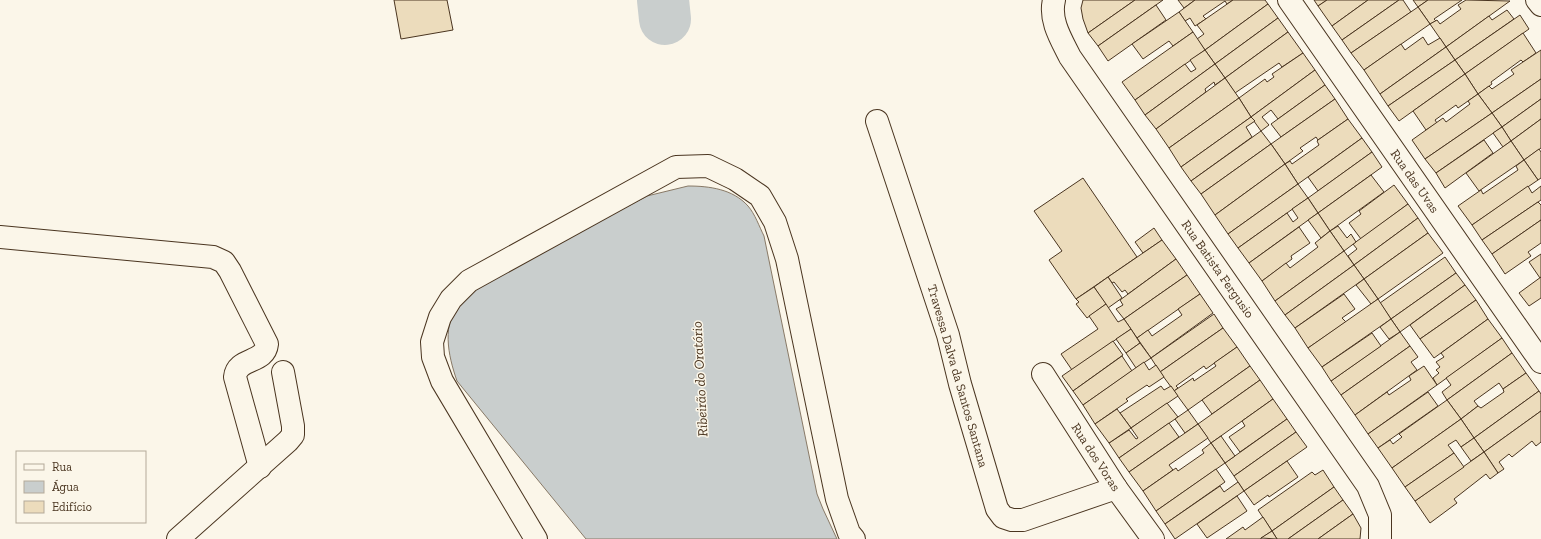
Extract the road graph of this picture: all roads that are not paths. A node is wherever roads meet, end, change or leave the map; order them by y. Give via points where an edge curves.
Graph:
1 (1054, 0) edge
2 (1290, 0) edge
3 (1537, 0) edge
4 (1541, 5) edge
5 (877, 121) dead end
6 (0, 237) edge
7 (1541, 362) edge
8 (283, 372) dead end
9 (1043, 374) dead end
10 (260, 467) junction
11 (1116, 488) junction
12 (178, 539) edge
13 (536, 539) edge
14 (854, 539) edge
15 (1152, 539) edge
16 (1380, 539) edge

1 - 16 street, Rua Batista Fergusio via 1052,8 1056,29 1070,57 1368,486 1380,515
2 - 7 street, Rua das Uvas
3 - 4 street
5 - 11 street, Travessa Dalva da Santos Santana via 948,335 997,509 1003,517 1023,520
6 - 10 street via 213,257 224,262 267,344 262,355 239,366 235,377
8 - 10 street via 293,435
9 - 11 street, Rua dos Voras
10 - 12 street
11 - 15 street, Rua dos Voras
13 - 14 street via 442,381 433,357 432,342 440,317 451,299 469,281 676,167 708,166 735,179 760,196 775,222 787,259 837,499 849,533

